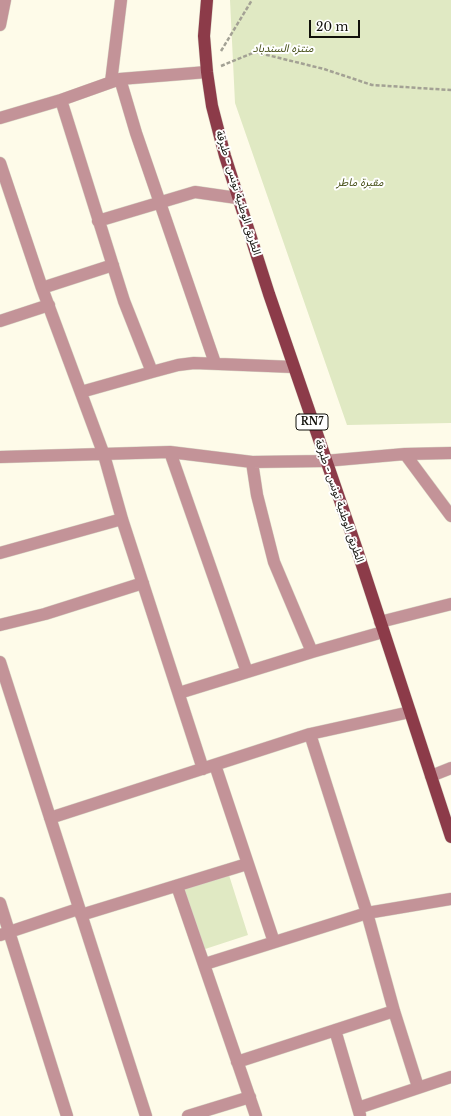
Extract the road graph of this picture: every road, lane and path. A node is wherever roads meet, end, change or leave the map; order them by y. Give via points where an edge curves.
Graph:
1 (5, 0) edge
2 (122, 0) edge
3 (207, 0) edge
4 (252, 0) edge
5 (0, 25) edge
6 (207, 72) junction
7 (116, 80) junction
8 (451, 90) edge
9 (61, 100) junction
10 (0, 118) edge
11 (0, 163) edge
12 (238, 198) junction
13 (160, 203) junction
14 (98, 221) junction
15 (113, 264) junction
16 (42, 288) junction
17 (48, 306) junction
18 (0, 321) edge
19 (215, 363) junction
20 (293, 368) junction
21 (152, 372) junction
22 (81, 392) junction
23 (170, 452) junction
24 (451, 453) edge
25 (405, 454) junction
26 (104, 455) junction
27 (0, 457) edge
28 (325, 461) junction
29 (252, 462) junction
30 (451, 516) edge
31 (122, 519) junction
32 (0, 553) edge
33 (143, 583) junction
34 (451, 604) edge
35 (0, 625) edge
36 (382, 627) junction
37 (312, 652) junction
38 (0, 662) edge
39 (247, 672) junction
40 (5, 694) edge
41 (179, 694) junction
42 (410, 712) junction
43 (310, 734) junction
44 (215, 765) junction
45 (451, 768) edge
46 (203, 769) junction
47 (431, 776) junction
48 (448, 814) edge
49 (50, 818) junction
50 (451, 837) edge
51 (247, 864) junction
52 (178, 886) junction
53 (451, 899) edge
54 (0, 903) edge
55 (79, 912) junction
56 (367, 912) junction
57 (5, 933) edge
58 (274, 942) junction
59 (204, 964) junction
60 (394, 1010) junction
61 (335, 1030) junction
62 (237, 1062) junction
63 (451, 1077) edge
64 (418, 1087) junction
65 (250, 1097) junction
66 (360, 1112) edge
67 (67, 1116) edge
68 (146, 1116) edge
69 (188, 1116) edge
70 (256, 1116) edge

1 - 5 street
2 - 7 street
3 - 6 main road, الطريق الوطنية تونس - طبرقة / RN7 via 204,36
4 - 6 path
6 - 7 street
6 - 8 path via 254,52 372,84
6 - 12 main road, الطريق الوطنية تونس - طبرقة / RN7 via 212,106
7 - 9 street
7 - 13 street
9 - 10 street
9 - 14 street
11 - 16 street
12 - 13 street via 195,192
12 - 20 main road, الطريق الوطنية تونس - طبرقة / RN7
13 - 14 street
13 - 19 street
14 - 15 street
15 - 16 street
15 - 21 street
16 - 17 street
17 - 18 street
17 - 22 street
19 - 20 street
19 - 21 street via 178,365
20 - 28 main road, الطريق الوطنية تونس - طبرقة / RN7
21 - 22 street
22 - 26 street
23 - 26 street
23 - 29 street
23 - 39 street
24 - 25 street
25 - 28 street
25 - 30 street
26 - 27 street
26 - 31 street
28 - 29 street
28 - 36 main road, الطريق الوطنية تونس - طبرقة / RN7
29 - 37 street via 257,495 274,562
31 - 32 street
31 - 33 street
33 - 35 street via 52,612
33 - 41 street
34 - 36 street
36 - 37 street
36 - 42 main road, الطريق الوطنية تونس - طبرقة / RN7
37 - 39 street
38 - 40 street
39 - 41 street
40 - 49 street
41 - 46 street
42 - 43 street
42 - 47 main road, الطريق الوطنية تونس - طبرقة / RN7
43 - 44 street
43 - 56 street
44 - 46 street
44 - 51 street
45 - 47 street
46 - 49 street
47 - 48 main road, الطريق الوطنية تونس - طبرقة / RN7
48 - 50 main road, الطريق الوطنية تونس - طبرقة / RN7
49 - 55 street
51 - 52 street
51 - 58 street
52 - 55 street
52 - 59 street
53 - 56 street
54 - 57 street
55 - 57 street
55 - 68 street
56 - 58 street
56 - 60 street
57 - 67 street
58 - 59 street
59 - 62 street
60 - 61 street
60 - 64 street
61 - 62 street
61 - 66 street
62 - 65 street
63 - 64 street
64 - 66 street
65 - 69 street
65 - 70 street

